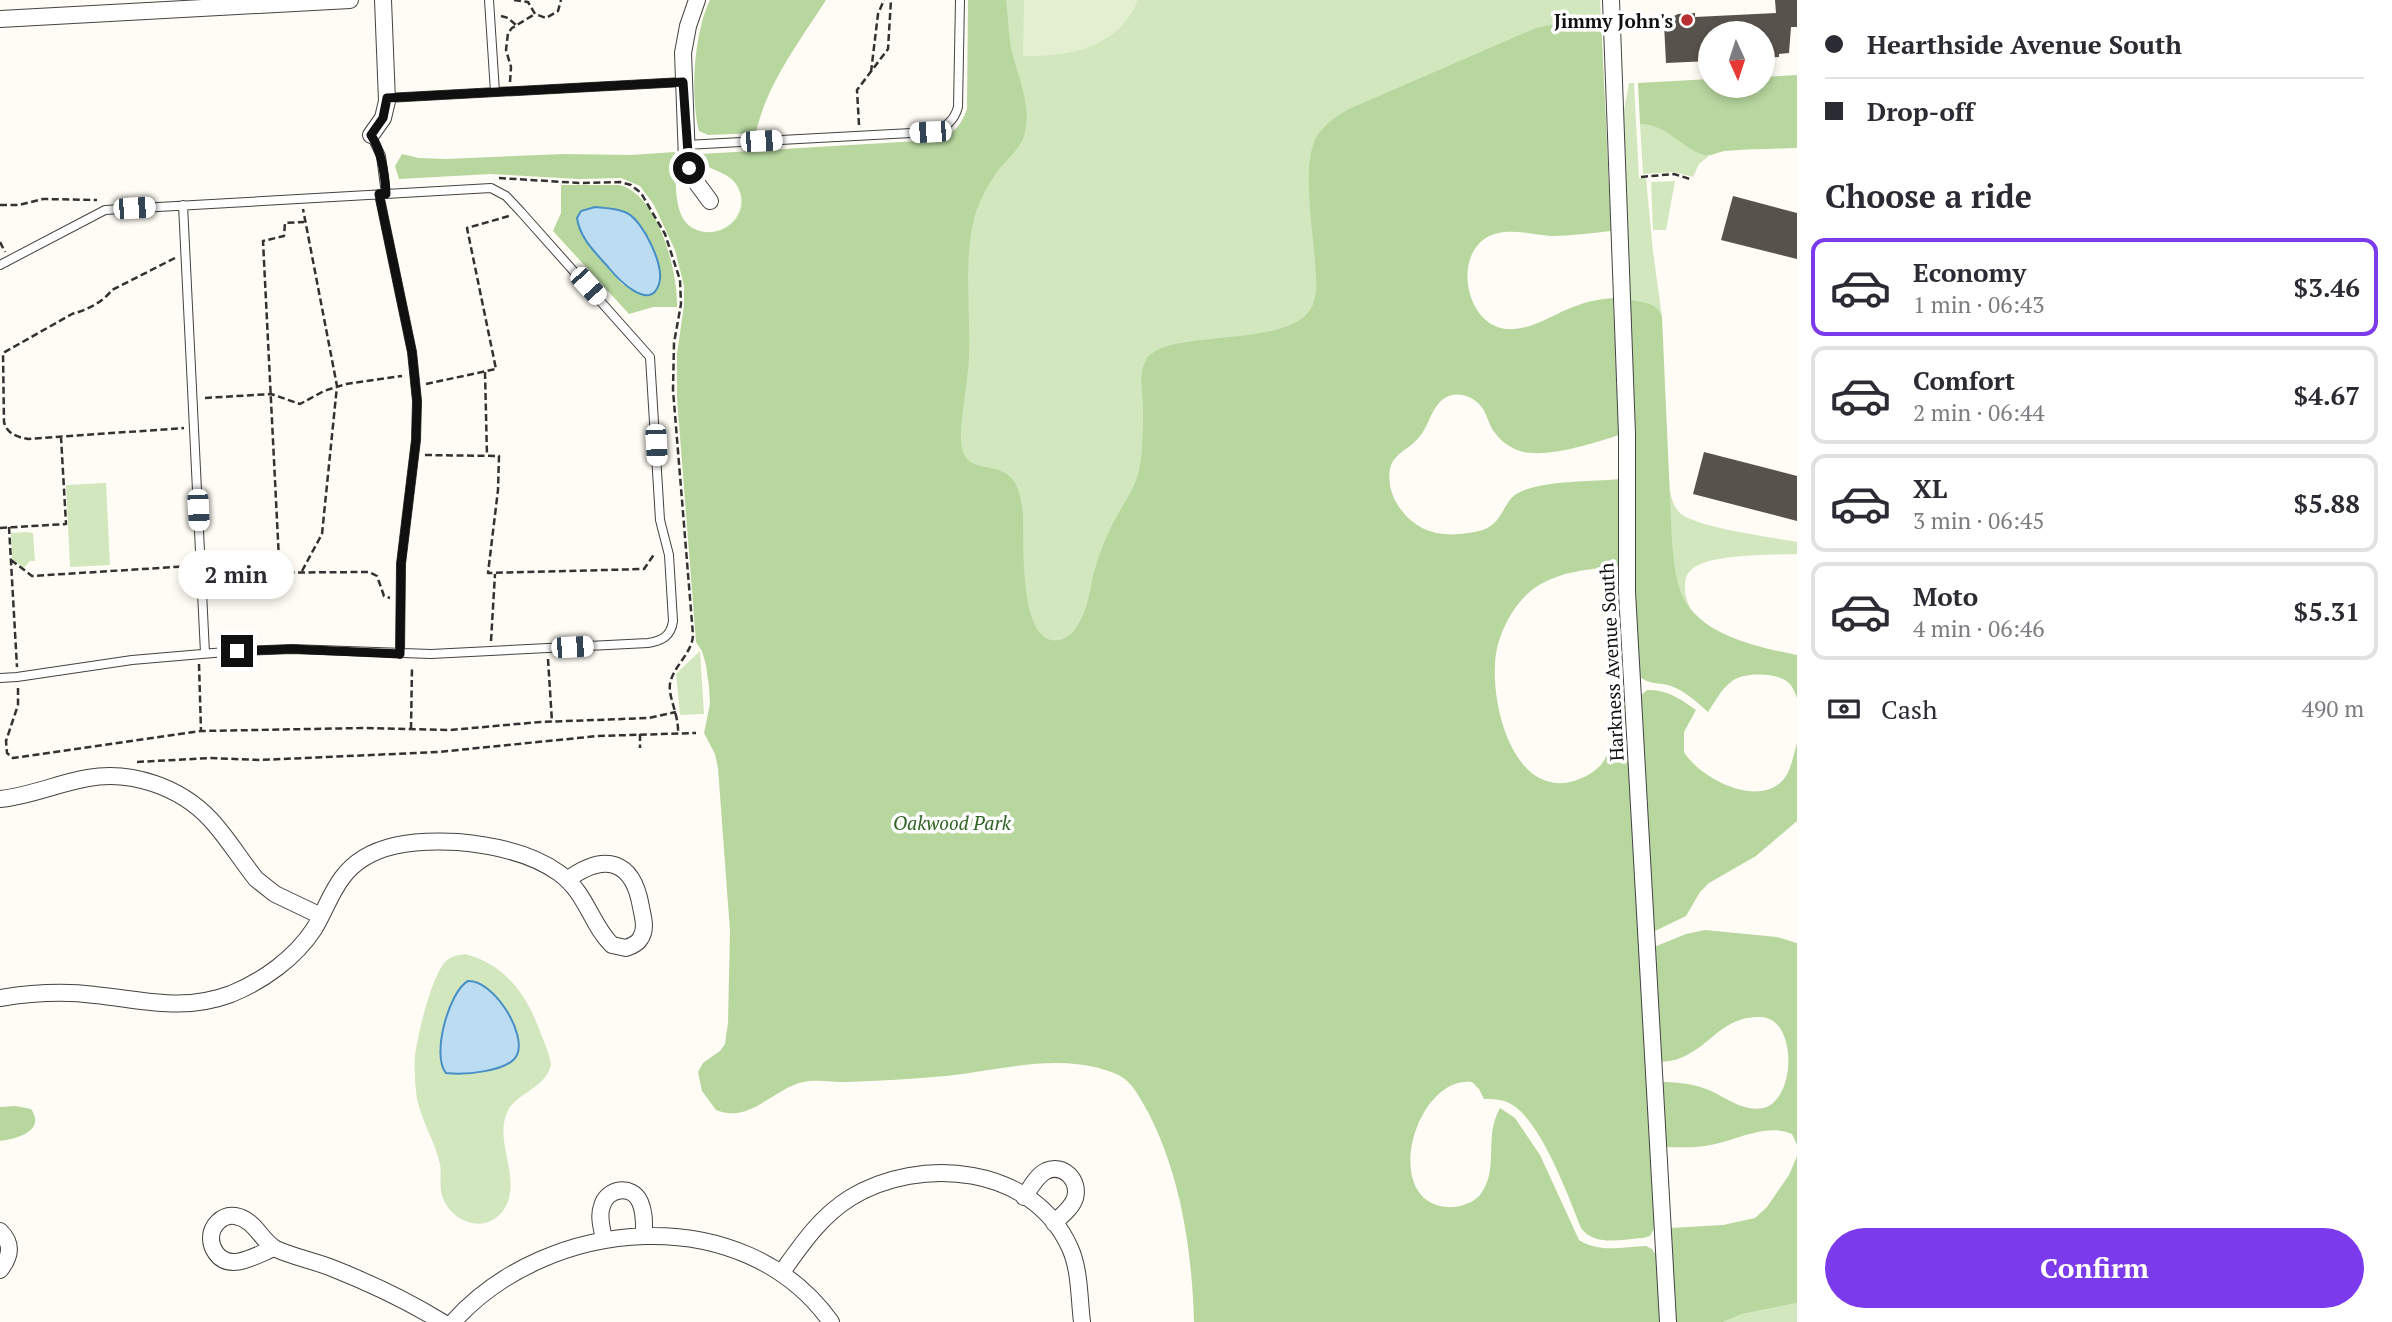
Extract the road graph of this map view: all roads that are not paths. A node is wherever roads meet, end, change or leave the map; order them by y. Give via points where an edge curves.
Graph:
1 (350, 0) edge
2 (383, 0) edge
3 (489, 0) edge
4 (697, 0) edge
5 (960, 0) edge
6 (1611, 0) edge
7 (0, 19) edge
8 (683, 82) junction
9 (495, 92) junction
10 (387, 98) junction
11 (371, 135) joint
12 (686, 145) junction
13 (382, 194) junction
14 (710, 201) dead end
15 (183, 205) junction
16 (0, 265) edge
17 (202, 653) junction
18 (400, 654) junction
19 (0, 678) edge
20 (0, 799) edge
21 (567, 880) junction
22 (321, 916) junction
23 (0, 998) edge
24 (1024, 1197) junction
25 (1054, 1223) junction
26 (0, 1231) edge
27 (644, 1236) junction
28 (604, 1240) junction
29 (274, 1248) dead end
30 (0, 1270) edge
31 (782, 1272) junction
32 (442, 1322) edge
33 (453, 1322) edge
34 (831, 1322) edge
35 (1082, 1322) edge
36 (1668, 1322) edge

1 - 7 street
2 - 10 street
3 - 9 lane
4 - 8 street via 686,34
5 - 12 lane via 958,102 952,121 942,129
6 - 36 street, Harkness Avenue South via 1627,446 1627,592
8 - 9 lane
8 - 12 street
9 - 10 lane
10 - 11 street via 383,118
11 - 13 lane via 381,156
12 - 14 street via 691,173
13 - 15 lane
13 - 18 lane via 416,387 414,455 402,554
13 - 18 lane via 491,188 506,196 650,356 660,524 667,547 673,621 664,639 648,643
15 - 16 lane via 105,210
15 - 17 lane
17 - 18 lane via 292,649
17 - 19 lane
20 - 22 street via 94,777 124,777 156,785 204,813 266,888
21 - 21 street via 612,945 626,948 640,940 644,920 637,887 629,874 604,864
21 - 22 street via 537,861 499,848 454,842 407,844 377,851 352,867
22 - 23 street via 302,945 276,968 245,988 208,1001 156,1004 76,993
24 - 25 street
24 - 25 street via 1045,1172 1057,1169 1068,1173 1075,1183 1075,1196
24 - 31 street via 990,1180 948,1172 882,1182 820,1221
25 - 35 street via 1073,1257
26 - 30 street via 10,1251
27 - 28 street
27 - 28 street via 639,1200 629,1191 618,1191 602,1204
27 - 31 street via 728,1247
28 - 33 street via 556,1253 520,1270
29 - 32 street via 341,1272
31 - 34 street

